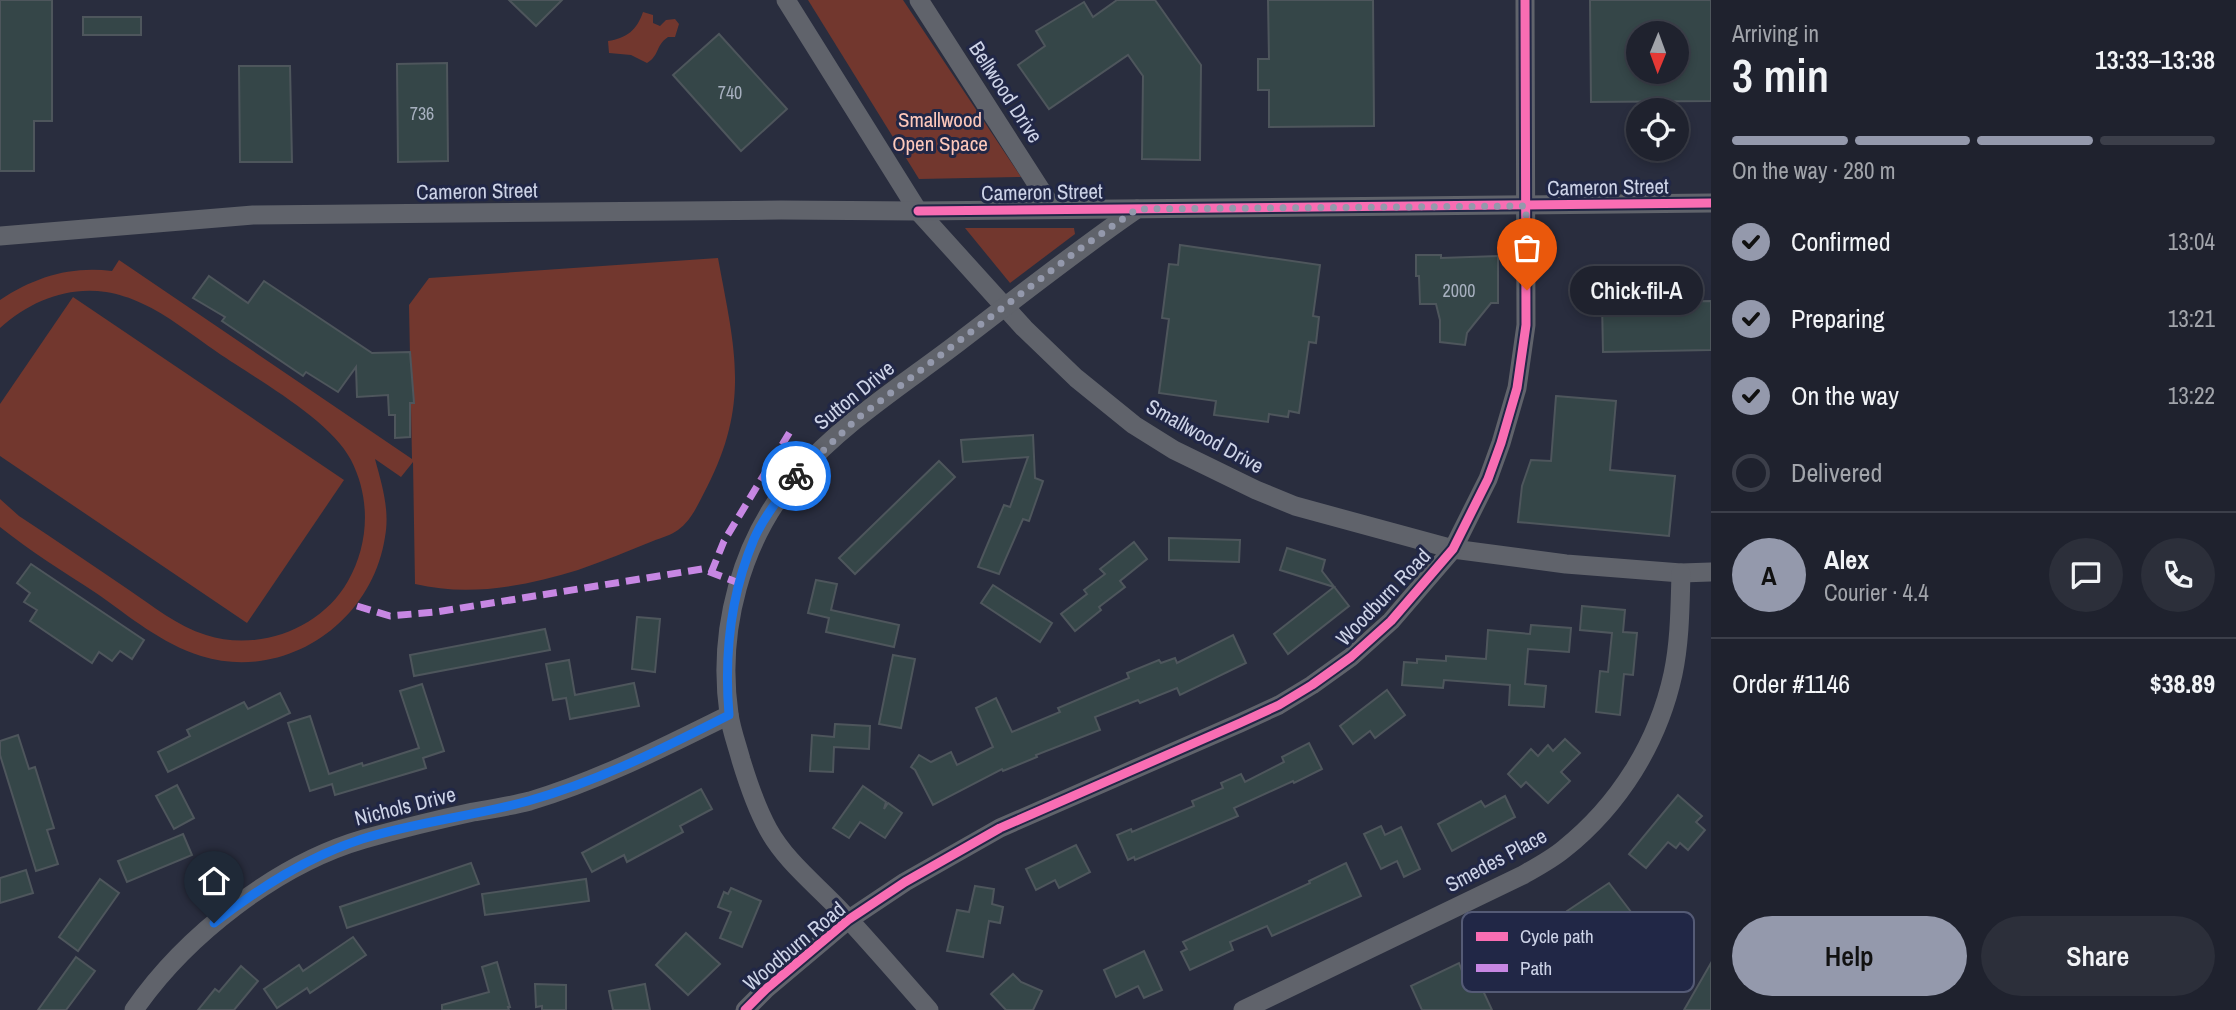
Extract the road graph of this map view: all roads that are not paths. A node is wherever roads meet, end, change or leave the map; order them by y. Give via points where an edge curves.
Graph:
1 (786, 0) edge
2 (919, 0) edge
3 (1525, 0) edge
4 (1711, 203) edge
5 (1526, 206) junction
6 (1053, 209) junction
7 (1137, 209) junction
8 (918, 212) junction
9 (0, 236) edge
10 (1005, 308) junction
11 (1453, 549) junction
12 (1711, 572) edge
13 (1681, 573) junction
14 (729, 715) junction
15 (848, 920) junction
16 (134, 1010) edge
17 (746, 1010) edge
18 (929, 1010) edge
19 (1243, 1010) edge

1 - 8 street, Smallwood Drive
2 - 6 street, Bellwood Drive
3 - 5 street, Woodburn Road
4 - 5 street, Cameron Street
5 - 7 street, Cameron Street
5 - 11 street, Woodburn Road via 1526,325 1517,388 1488,479
6 - 7 street, Cameron Street
6 - 8 street, Cameron Street
7 - 10 street, Sutton Drive
8 - 9 street, Cameron Street via 253,215
8 - 10 street, Smallwood Drive
10 - 11 street, Smallwood Drive via 1101,399 1174,450 1295,506
10 - 14 street, Sutton Drive via 858,418 796,476 773,506 754,538 732,607
11 - 13 street, Smallwood Drive
11 - 15 street, Woodburn Road via 1391,621 1312,685 1240,723 1000,828
12 - 13 street, Smallwood Drive
13 - 19 street, Smedes Place via 1674,672 1664,709 1623,788 1589,827 1562,851 1523,875
14 - 15 street, Sutton Drive via 745,774 768,829 784,854
14 - 16 street, Nichols Drive via 581,785 361,840 303,863 198,936 154,981
15 - 17 street, Woodburn Road
15 - 18 street, Sutton Drive

